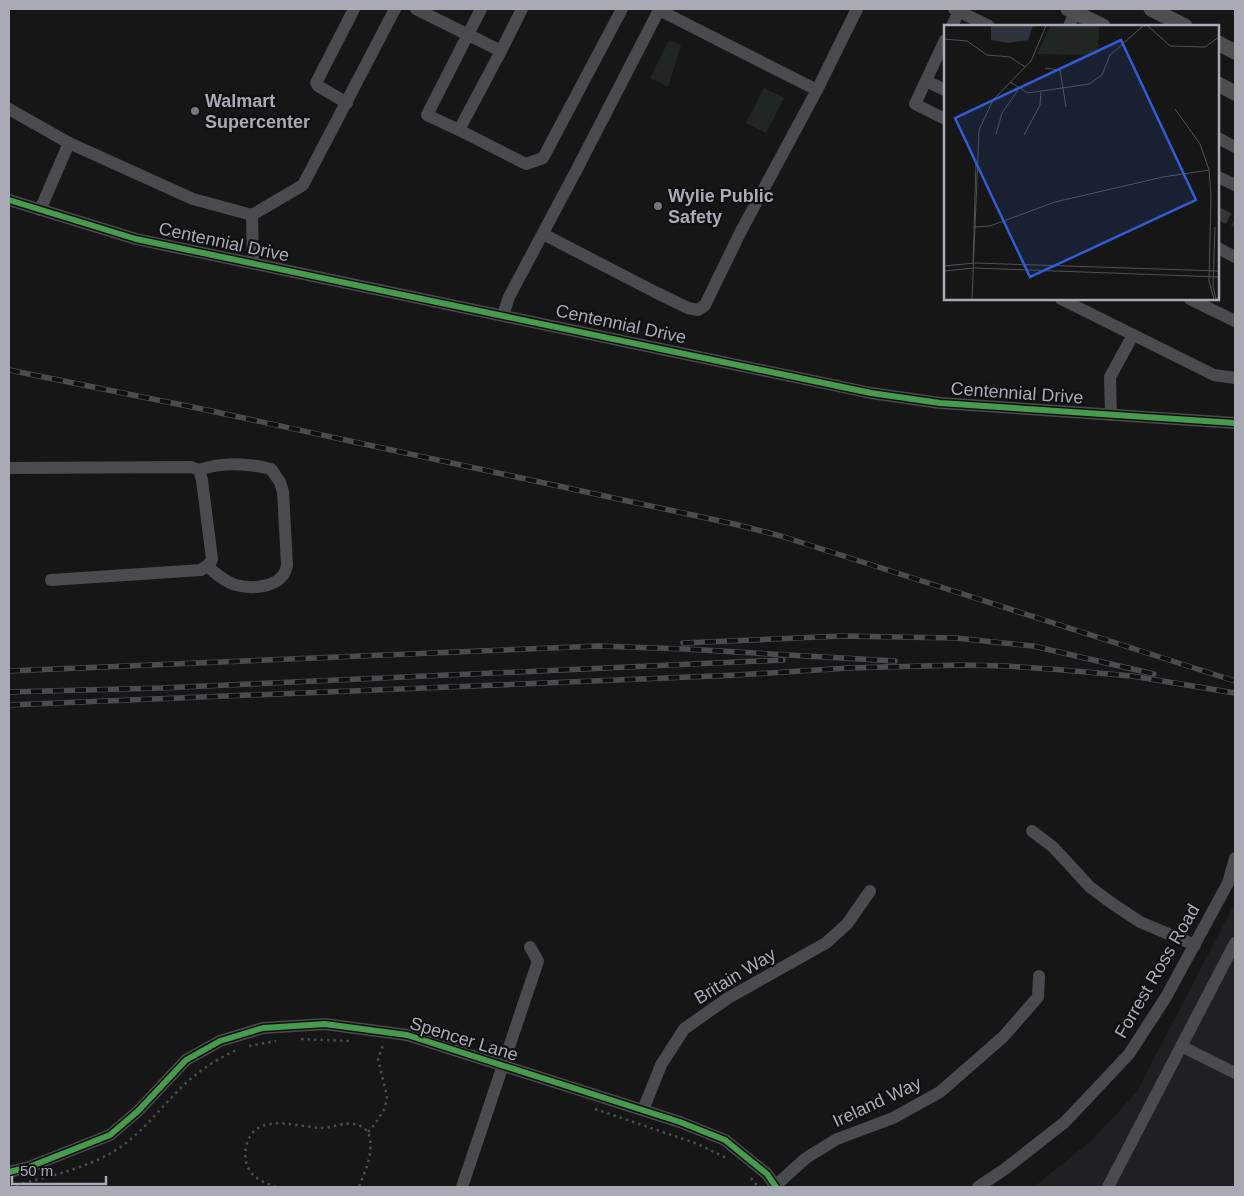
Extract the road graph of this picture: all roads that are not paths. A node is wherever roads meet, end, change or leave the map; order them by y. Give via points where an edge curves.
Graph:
1 (354, 9) edge
2 (395, 9) edge
3 (416, 9) edge
4 (481, 9) edge
5 (522, 9) edge
6 (622, 9) edge
7 (658, 9) edge
8 (857, 9) edge
9 (1151, 9) edge
10 (956, 10) edge
11 (1074, 10) edge
12 (952, 25) edge
13 (987, 25) edge
14 (1069, 25) edge
15 (1101, 25) edge
16 (1183, 25) edge
17 (468, 35) junction
18 (944, 42) edge
19 (1219, 44) edge
20 (501, 51) junction
21 (1235, 52) edge
22 (926, 81) junction
23 (1219, 85) edge
24 (817, 90) junction
25 (944, 90) edge
26 (1235, 93) edge
27 (346, 103) junction
28 (9, 109) edge
29 (944, 118) edge
30 (459, 130) junction
31 (1219, 139) edge
32 (69, 143) junction
33 (1235, 147) edge
34 (1219, 177) edge
35 (1235, 185) edge
36 (9, 200) edge
37 (40, 210) junction
38 (252, 215) junction
39 (543, 234) junction
40 (1219, 249) edge
41 (1235, 257) edge
42 (253, 263) junction
43 (1063, 300) edge
44 (1192, 300) edge
45 (503, 315) junction
46 (1235, 321) edge
47 (1133, 335) junction
48 (1235, 378) edge
49 (1111, 415) junction
50 (1235, 423) edge
51 (9, 468) edge
52 (199, 470) junction
53 (206, 566) junction
54 (51, 580) dead end
55 (1032, 831) dead end
56 (1235, 858) edge
57 (1232, 879) edge
58 (870, 891) dead end
59 (1235, 944) edge
60 (1195, 945) junction
61 (530, 947) dead end
62 (1040, 976) dead end
63 (1181, 1046) junction
64 (504, 1066) junction
65 (1235, 1073) edge
66 (643, 1110) junction
67 (9, 1172) edge
68 (776, 1186) edge
69 (462, 1187) edge
70 (978, 1187) edge
71 (1110, 1187) edge

1 - 27 street via 316,83
2 - 27 street
3 - 17 street
4 - 17 street
5 - 20 street
6 - 30 street via 543,158 526,164
7 - 24 street
7 - 39 street
8 - 24 street
9 - 16 main road
10 - 12 street
10 - 13 street
11 - 14 street
11 - 15 main road
17 - 20 street
17 - 30 street via 427,115
18 - 22 street
19 - 21 main road
20 - 30 street
22 - 25 street
22 - 29 street via 915,104
23 - 26 main road
24 - 39 street via 705,305 698,310 655,292
27 - 38 street via 304,185
28 - 32 street
31 - 33 street
32 - 37 street
32 - 38 street via 192,199
34 - 35 street
36 - 37 street, Centennial Drive
37 - 42 street, Centennial Drive via 136,239
38 - 42 street
39 - 45 street via 509,297
40 - 41 street
42 - 45 street, Centennial Drive
43 - 47 street
44 - 46 street
45 - 49 street, Centennial Drive via 871,393 940,403
47 - 48 street via 1214,375
47 - 49 street via 1110,377
49 - 50 street, Centennial Drive
51 - 52 street via 191,467
52 - 53 street via 212,559
52 - 53 street via 221,464 271,469 284,492 287,565 277,582 236,585
53 - 54 street via 201,570
55 - 60 street via 1110,902 1140,922
56 - 57 street, Forrest Ross Road
57 - 60 street, Forrest Ross Road
58 - 66 street, Britain Way via 847,924 826,943 728,998 684,1029 661,1065
59 - 63 street
60 - 70 street, Forrest Ross Road via 1156,1014 1125,1058 1065,1122
61 - 64 street via 538,961
62 - 68 street, Ireland Way via 1038,996 1003,1038 940,1092 893,1118 837,1139 806,1158
63 - 65 street
63 - 71 street
64 - 66 street, Spencer Lane
64 - 67 street, Spencer Lane via 407,1035 325,1024 263,1028 220,1041 186,1060 138,1111 110,1135
64 - 69 street
66 - 68 street, Spencer Lane via 725,1140 767,1174

